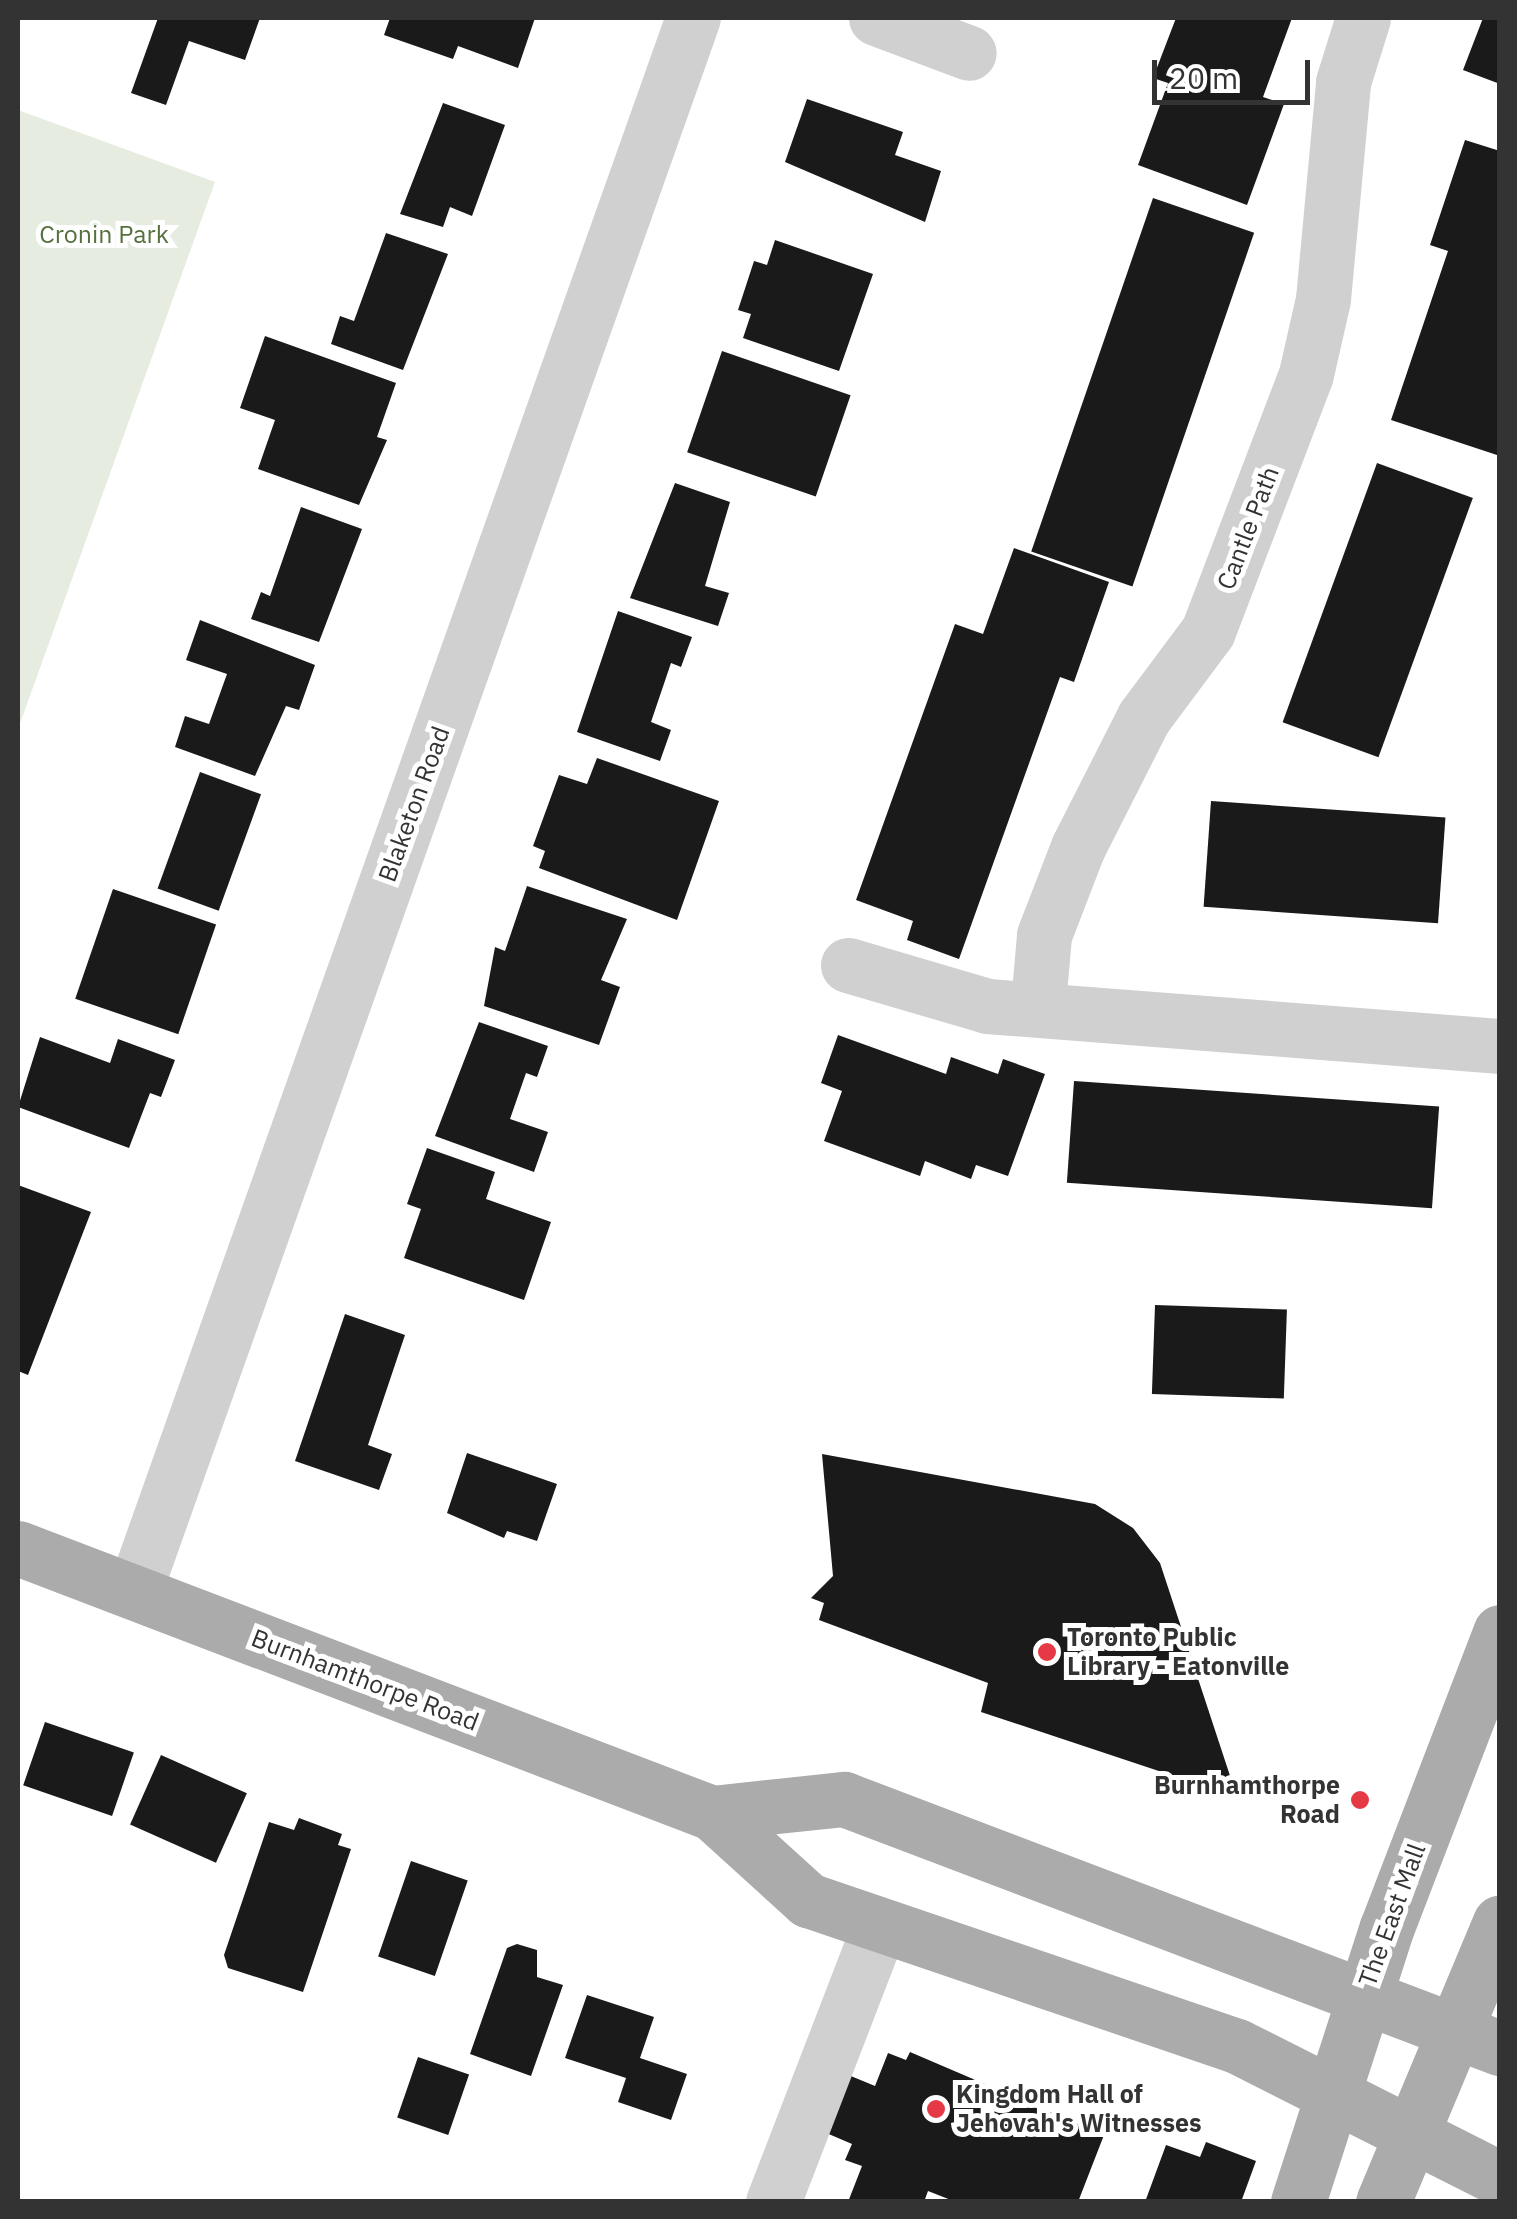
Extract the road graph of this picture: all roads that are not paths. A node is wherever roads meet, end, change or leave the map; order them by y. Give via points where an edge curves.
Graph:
1 (693, 18) edge
2 (876, 18) edge
3 (1363, 18) edge
4 (969, 53) dead end
5 (848, 965) dead end
6 (1038, 1004) junction
7 (1500, 1046) edge
8 (18, 1548) edge
9 (134, 1590) junction
10 (1500, 1632) edge
11 (712, 1813) junction
12 (1500, 1922) edge
13 (879, 1928) junction
14 (1364, 1992) junction
15 (1478, 2040) edge
16 (1333, 2100) junction
17 (1410, 2137) junction
18 (1500, 2179) edge
19 (773, 2202) edge
20 (1298, 2202) edge
21 (1383, 2202) edge

1 - 9 street, Blaketon Road
2 - 4 street
3 - 6 street, Cantle Path via 1343,82 1323,300 1306,374 1208,631 1144,717 1078,846 1044,935
5 - 6 street via 941,997
6 - 7 street
8 - 9 main road, Burnhamthorpe Road
9 - 11 main road, Burnhamthorpe Road
10 - 14 main road, The East Mall
11 - 13 main road, Burnhamthorpe Road via 808,1900
11 - 14 main road, Burnhamthorpe Road via 844,1799
12 - 15 main road
13 - 16 main road, Burnhamthorpe Road via 1236,2046
13 - 19 street
14 - 15 main road, Burnhamthorpe Road
14 - 16 main road, The East Mall
15 - 17 main road
16 - 17 main road, Burnhamthorpe Road
16 - 20 main road, The East Mall
17 - 18 main road, Burnhamthorpe Road
17 - 21 main road

